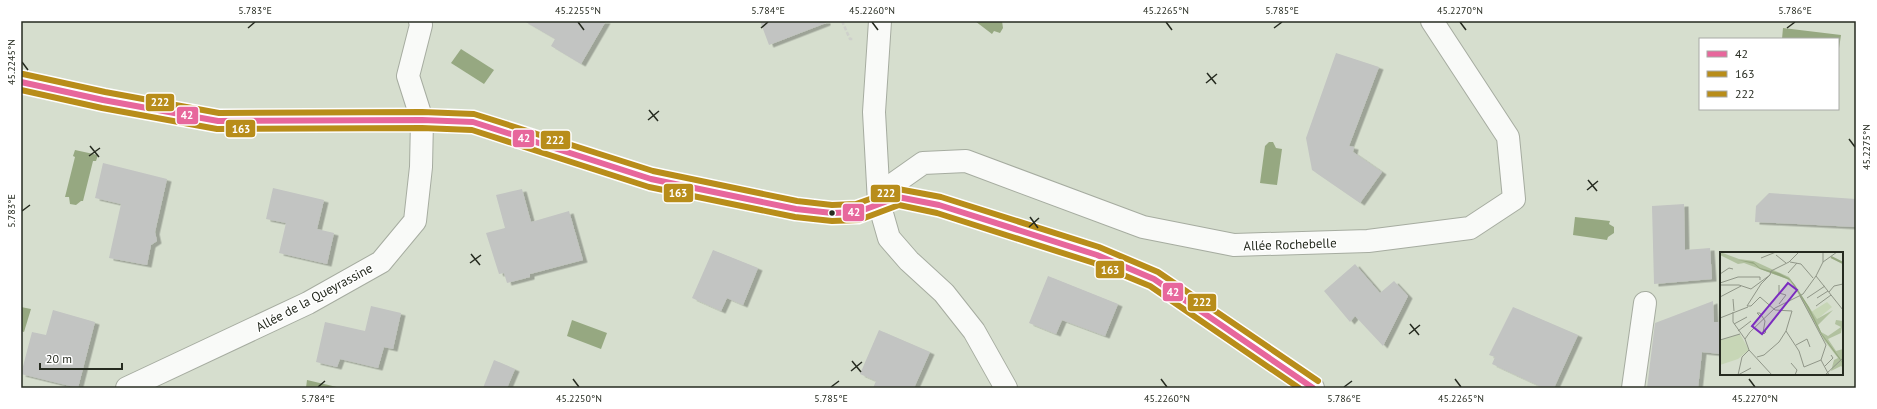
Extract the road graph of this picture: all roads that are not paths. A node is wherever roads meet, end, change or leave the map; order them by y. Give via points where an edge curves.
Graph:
1 (880, 21) edge
2 (1432, 21) edge
3 (422, 22) edge
4 (21, 82) edge
5 (422, 120) junction
6 (879, 199) junction
7 (1645, 303) dead end
8 (128, 388) edge
9 (1006, 388) edge
10 (1313, 388) edge
11 (1633, 388) edge

1 - 6 street via 874,112
2 - 6 street, Allée Rochebelle via 1508,137 1514,199 1470,228 1368,241 1234,245 1143,227 966,161 923,163
3 - 5 street, Allée de la Queyrassine via 408,76
4 - 5 street via 218,121
5 - 6 street via 473,122 651,179 796,209 832,213 858,212
5 - 8 street, Allée de la Queyrassine via 422,168 415,221 381,262 308,303
6 - 9 street via 889,238 909,261 944,293 974,331
6 - 10 street via 898,197 939,205 1097,255 1154,279
7 - 11 street

